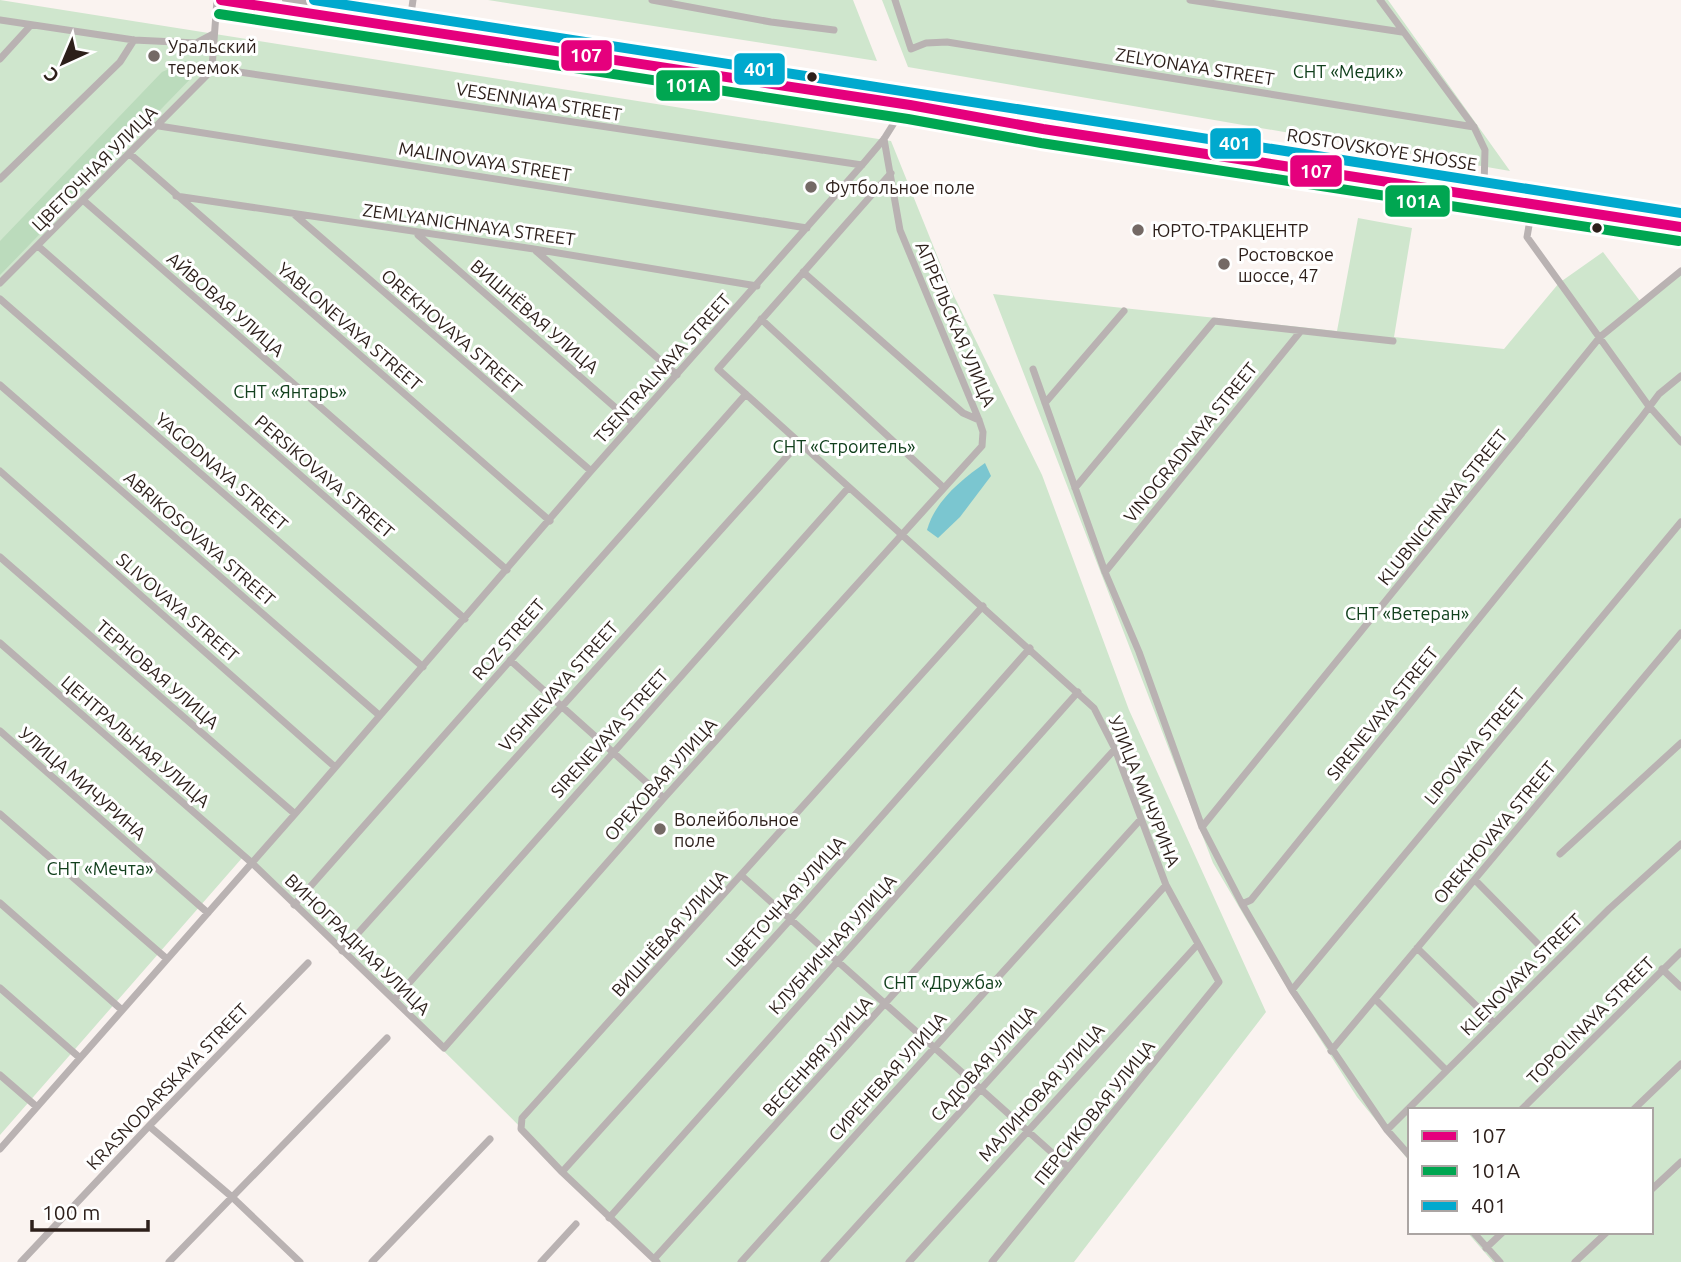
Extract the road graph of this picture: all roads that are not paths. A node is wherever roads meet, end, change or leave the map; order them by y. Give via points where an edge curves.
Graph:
1 (219, 0) edge
2 (289, 0) edge
3 (413, 0) edge
4 (652, 0) edge
5 (895, 0) edge
6 (1190, 0) edge
7 (1380, 0) edge
8 (0, 20) edge
9 (409, 24) junction
10 (31, 25) junction
11 (834, 30) dead end
12 (1402, 32) junction
13 (213, 34) junction
14 (134, 40) junction
15 (0, 59) edge
16 (210, 71) junction
17 (894, 98) junction
18 (159, 126) junction
19 (1474, 127) junction
20 (884, 139) junction
21 (130, 153) junction
22 (862, 165) junction
23 (891, 173) junction
24 (0, 179) edge
25 (1483, 190) junction
26 (176, 196) junction
27 (1533, 198) junction
28 (83, 200) junction
29 (293, 214) junction
30 (1681, 216) edge
31 (807, 228) junction
32 (1681, 228) edge
33 (416, 233) junction
34 (38, 246) junction
35 (534, 250) junction
36 (1681, 271) edge
37 (803, 272) junction
38 (0, 283) edge
39 (757, 286) junction
40 (0, 299) edge
41 (1124, 311) dead end
42 (761, 319) junction
43 (1300, 332) junction
44 (1600, 337) junction
45 (1393, 341) dead end
46 (1033, 369) dead end
47 (677, 375) junction
48 (1681, 376) edge
49 (0, 385) edge
50 (746, 394) junction
51 (1045, 403) junction
52 (1648, 405) junction
53 (979, 420) junction
54 (633, 423) junction
55 (1681, 442) edge
56 (799, 443) junction
57 (0, 471) edge
58 (591, 471) junction
59 (943, 486) junction
60 (849, 487) junction
61 (1075, 488) junction
62 (550, 521) junction
63 (1681, 522) edge
64 (901, 533) junction
65 (0, 557) edge
66 (507, 570) junction
67 (1105, 572) junction
68 (983, 606) junction
69 (465, 618) junction
70 (1681, 633) edge
71 (0, 643) edge
72 (1030, 648) junction
73 (510, 660) junction
74 (423, 667) junction
75 (1078, 692) junction
76 (561, 705) junction
77 (379, 715) junction
78 (0, 731) edge
79 (1681, 743) edge
80 (1115, 749) junction
81 (612, 753) junction
82 (335, 767) junction
83 (664, 798) junction
84 (0, 814) edge
85 (295, 814) junction
86 (1141, 819) junction
87 (1202, 827) junction
88 (1681, 844) edge
89 (1560, 854) dead end
90 (252, 863) junction
91 (742, 876) junction
92 (1475, 880) junction
93 (1166, 885) junction
94 (0, 903) edge
95 (1242, 904) junction
96 (294, 905) junction
97 (208, 913) junction
98 (790, 920) junction
99 (1198, 944) junction
100 (1538, 944) dead end
101 (1417, 948) junction
102 (342, 951) junction
103 (1681, 953) edge
104 (167, 959) junction
105 (308, 963) dead end
106 (836, 963) junction
107 (1662, 969) junction
108 (1219, 982) joint
109 (1681, 987) edge
110 (0, 988) edge
111 (1292, 990) junction
112 (1375, 999) junction
113 (394, 1000) junction
114 (884, 1006) junction
115 (122, 1010) junction
116 (1494, 1023) junction
117 (387, 1038) dead end
118 (443, 1048) joint
119 (933, 1048) junction
120 (1331, 1051) junction
121 (80, 1058) junction
122 (1681, 1064) edge
123 (1447, 1070) junction
124 (0, 1075) edge
125 (979, 1090) junction
126 (37, 1107) junction
127 (1409, 1108) edge
128 (1523, 1108) edge
129 (1635, 1108) edge
130 (1408, 1109) edge
131 (149, 1126) junction
132 (1387, 1130) junction
133 (1027, 1132) junction
134 (490, 1139) dead end
135 (0, 1149) edge
136 (1408, 1154) edge
137 (1681, 1162) edge
138 (1068, 1167) junction
139 (562, 1172) junction
140 (1653, 1189) edge
141 (232, 1197) junction
142 (609, 1218) junction
143 (576, 1224) dead end
144 (1475, 1234) edge
145 (1501, 1234) edge
146 (1605, 1234) edge
147 (1486, 1248) junction
148 (656, 1261) edge
149 (21, 1262) edge
150 (169, 1262) edge
151 (300, 1262) edge
152 (372, 1262) edge
153 (541, 1262) edge
154 (741, 1262) edge
155 (824, 1262) edge
156 (909, 1262) edge
157 (992, 1262) edge
158 (1500, 1262) edge
159 (1575, 1262) edge

1 - 9 highway, ROSTOVSKOYE SHOSSE
1 - 13 street
2 - 9 highway, ROSTOVSKOYE SHOSSE
3 - 9 street
4 - 11 street
5 - 19 street, ZELYONAYA STREET via 911,49 947,42
6 - 12 street
7 - 12 street
8 - 10 street
9 - 17 highway, ROSTOVSKOYE SHOSSE
10 - 14 street
10 - 15 street
12 - 19 street
13 - 14 street via 196,43
13 - 16 street
14 - 24 street via 120,62
16 - 18 street, ЦВЕТОЧНАЯ УЛИЦА
16 - 22 street, VESENNIAYA STREET
17 - 20 street, TSENTRALNAYA STREET via 899,115
17 - 25 highway, ROSTOVSKOYE SHOSSE via 1043,129
18 - 21 street, ЦВЕТОЧНАЯ УЛИЦА
18 - 31 street, MALINOVAYA STREET
19 - 25 street via 1485,150
20 - 22 street, TSENTRALNAYA STREET
20 - 23 street, АПРЕЛЬСКАЯ УЛИЦА
21 - 26 street, YABLONEVAYA STREET
21 - 28 street, ЦВЕТОЧНАЯ УЛИЦА
22 - 31 street, TSENTRALNAYA STREET
23 - 37 street
23 - 53 street, АПРЕЛЬСКАЯ УЛИЦА via 900,230
25 - 27 highway, ROSTOVSKOYE SHOSSE
26 - 29 street, ZEMLYANICHNAYA STREET
26 - 62 street, YABLONEVAYA STREET
27 - 30 highway, ROSTOVSKOYE SHOSSE
27 - 32 highway, ROSTOVSKOYE SHOSSE
27 - 44 street via 1527,237
28 - 34 street, ЦВЕТОЧНАЯ УЛИЦА
28 - 66 street, АЙВОВАЯ УЛИЦА
29 - 33 street, ZEMLYANICHNAYA STREET
29 - 58 street, OREKHOVAYA STREET
31 - 39 street, TSENTRALNAYA STREET
33 - 35 street, ZEMLYANICHNAYA STREET
33 - 54 street, ВИШНЁВАЯ УЛИЦА
34 - 38 street, ЦВЕТОЧНАЯ УЛИЦА
34 - 69 street, PERSIKOVAYA STREET
35 - 39 street, ZEMLYANICHNAYA STREET
35 - 47 street
36 - 44 street, KLUBNICHNAYA STREET
37 - 42 street
37 - 53 street via 963,413
39 - 47 street, TSENTRALNAYA STREET
40 - 74 street, YAGODNAYA STREET
41 - 51 street
42 - 50 street, УЛИЦА МИЧУРИНА via 718,369
42 - 59 street
43 - 45 street
43 - 61 street via 1214,321
43 - 67 street, VINOGRADNAYA STREET
44 - 52 street
44 - 87 street, KLUBNICHNAYA STREET
46 - 51 street
47 - 54 street, TSENTRALNAYA STREET
48 - 52 street
49 - 77 street, ABRIKOSOVAYA STREET
50 - 56 street, УЛИЦА МИЧУРИНА
50 - 73 street, ROZ STREET
51 - 61 street
52 - 55 street
52 - 95 street, SIRENEVAYA STREET via 1251,900
53 - 59 street, АПРЕЛЬСКАЯ УЛИЦА via 982,446
54 - 58 street, TSENTRALNAYA STREET
56 - 60 street, УЛИЦА МИЧУРИНА
56 - 76 street, VISHNEVAYA STREET
57 - 82 street, SLIVOVAYA STREET
58 - 62 street, TSENTRALNAYA STREET
59 - 64 street, АПРЕЛЬСКАЯ УЛИЦА
60 - 64 street, УЛИЦА МИЧУРИНА
60 - 81 street, SIRENEVAYA STREET
61 - 67 street
62 - 66 street, TSENTRALNAYA STREET
63 - 111 street, LIPOVAYA STREET
64 - 68 street, УЛИЦА МИЧУРИНА
64 - 83 street, ОРЕХОВАЯ УЛИЦА
65 - 85 street, ТЕРНОВАЯ УЛИЦА
66 - 69 street, TSENTRALNAYA STREET
67 - 87 street
68 - 72 street, УЛИЦА МИЧУРИНА
68 - 91 street, ВИШНЁВАЯ УЛИЦА
69 - 74 street, TSENTRALNAYA STREET
70 - 92 street, OREKHOVAYA STREET
71 - 90 street, ЦЕНТРАЛЬНАЯ УЛИЦА
72 - 75 street, УЛИЦА МИЧУРИНА
72 - 98 street, ЦВЕТОЧНАЯ УЛИЦА
73 - 76 street
73 - 96 street, ROZ STREET
74 - 77 street, TSENTRALNAYA STREET
75 - 80 street, УЛИЦА МИЧУРИНА via 1094,708
75 - 106 street, КЛУБНИЧНАЯ УЛИЦА
76 - 81 street
76 - 102 street, VISHNEVAYA STREET
77 - 82 street, TSENTRALNAYA STREET
78 - 97 street, УЛИЦА МИЧУРИНА
79 - 89 street
80 - 86 street, УЛИЦА МИЧУРИНА
80 - 114 street, ВЕСЕННЯЯ УЛИЦА
81 - 83 street
81 - 113 street, SIRENEVAYA STREET
82 - 85 street, TSENTRALNAYA STREET
83 - 118 street, ОРЕХОВАЯ УЛИЦА
84 - 104 street
85 - 90 street, TSENTRALNAYA STREET
86 - 93 street, УЛИЦА МИЧУРИНА
86 - 119 street, СИРЕНЕВАЯ УЛИЦА
87 - 95 street
88 - 116 street, KLENOVAYA STREET
90 - 96 street, ВИНОГРАДНАЯ УЛИЦА
90 - 97 street, TSENTRALNAYA STREET
91 - 98 street
91 - 139 street, ВИШНЁВАЯ УЛИЦА via 522,1118 521,1129
92 - 100 street
92 - 101 street, OREKHOVAYA STREET
93 - 99 street, УЛИЦА МИЧУРИНА
93 - 125 street, САДОВАЯ УЛИЦА
94 - 115 street
95 - 111 street
96 - 102 street, ВИНОГРАДНАЯ УЛИЦА
97 - 104 street, TSENTRALNAYA STREET
98 - 106 street
98 - 139 street, ЦВЕТОЧНАЯ УЛИЦА
99 - 108 street, УЛИЦА МИЧУРИНА
99 - 133 street, МАЛИНОВАЯ УЛИЦА
101 - 112 street, OREKHOVAYA STREET
101 - 116 street
102 - 113 street, ВИНОГРАДНАЯ УЛИЦА
103 - 107 street, TOPOLINAYA STREET
104 - 115 street, TSENTRALNAYA STREET
105 - 131 street, KRASNODARSKAYA STREET
106 - 114 street
106 - 142 street, КЛУБНИЧНАЯ УЛИЦА
107 - 109 street
107 - 128 street, TOPOLINAYA STREET
108 - 138 street, ПЕРСИКОВАЯ УЛИЦА
110 - 121 street
111 - 120 street
112 - 120 street, OREKHOVAYA STREET
112 - 123 street
113 - 118 street, ВИНОГРАДНАЯ УЛИЦА
114 - 119 street
114 - 148 street, ВЕСЕННЯЯ УЛИЦА
115 - 121 street, TSENTRALNAYA STREET
116 - 123 street, KLENOVAYA STREET
117 - 141 street
119 - 125 street
119 - 154 street, СИРЕНЕВАЯ УЛИЦА
120 - 132 street
121 - 126 street, TSENTRALNAYA STREET
122 - 129 street
123 - 127 street, KLENOVAYA STREET
124 - 126 street
125 - 133 street
125 - 155 street, САДОВАЯ УЛИЦА
126 - 135 street, TSENTRALNAYA STREET
130 - 132 street, KLENOVAYA STREET
131 - 141 street
131 - 149 street, KRASNODARSKAYA STREET
132 - 136 street
133 - 138 street
133 - 156 street, МАЛИНОВАЯ УЛИЦА
134 - 152 street
137 - 140 street
138 - 157 street, ПЕРСИКОВАЯ УЛИЦА
139 - 142 street
141 - 150 street
141 - 151 street
142 - 148 street
143 - 153 street
144 - 147 street
145 - 147 street
146 - 159 street
147 - 158 street

